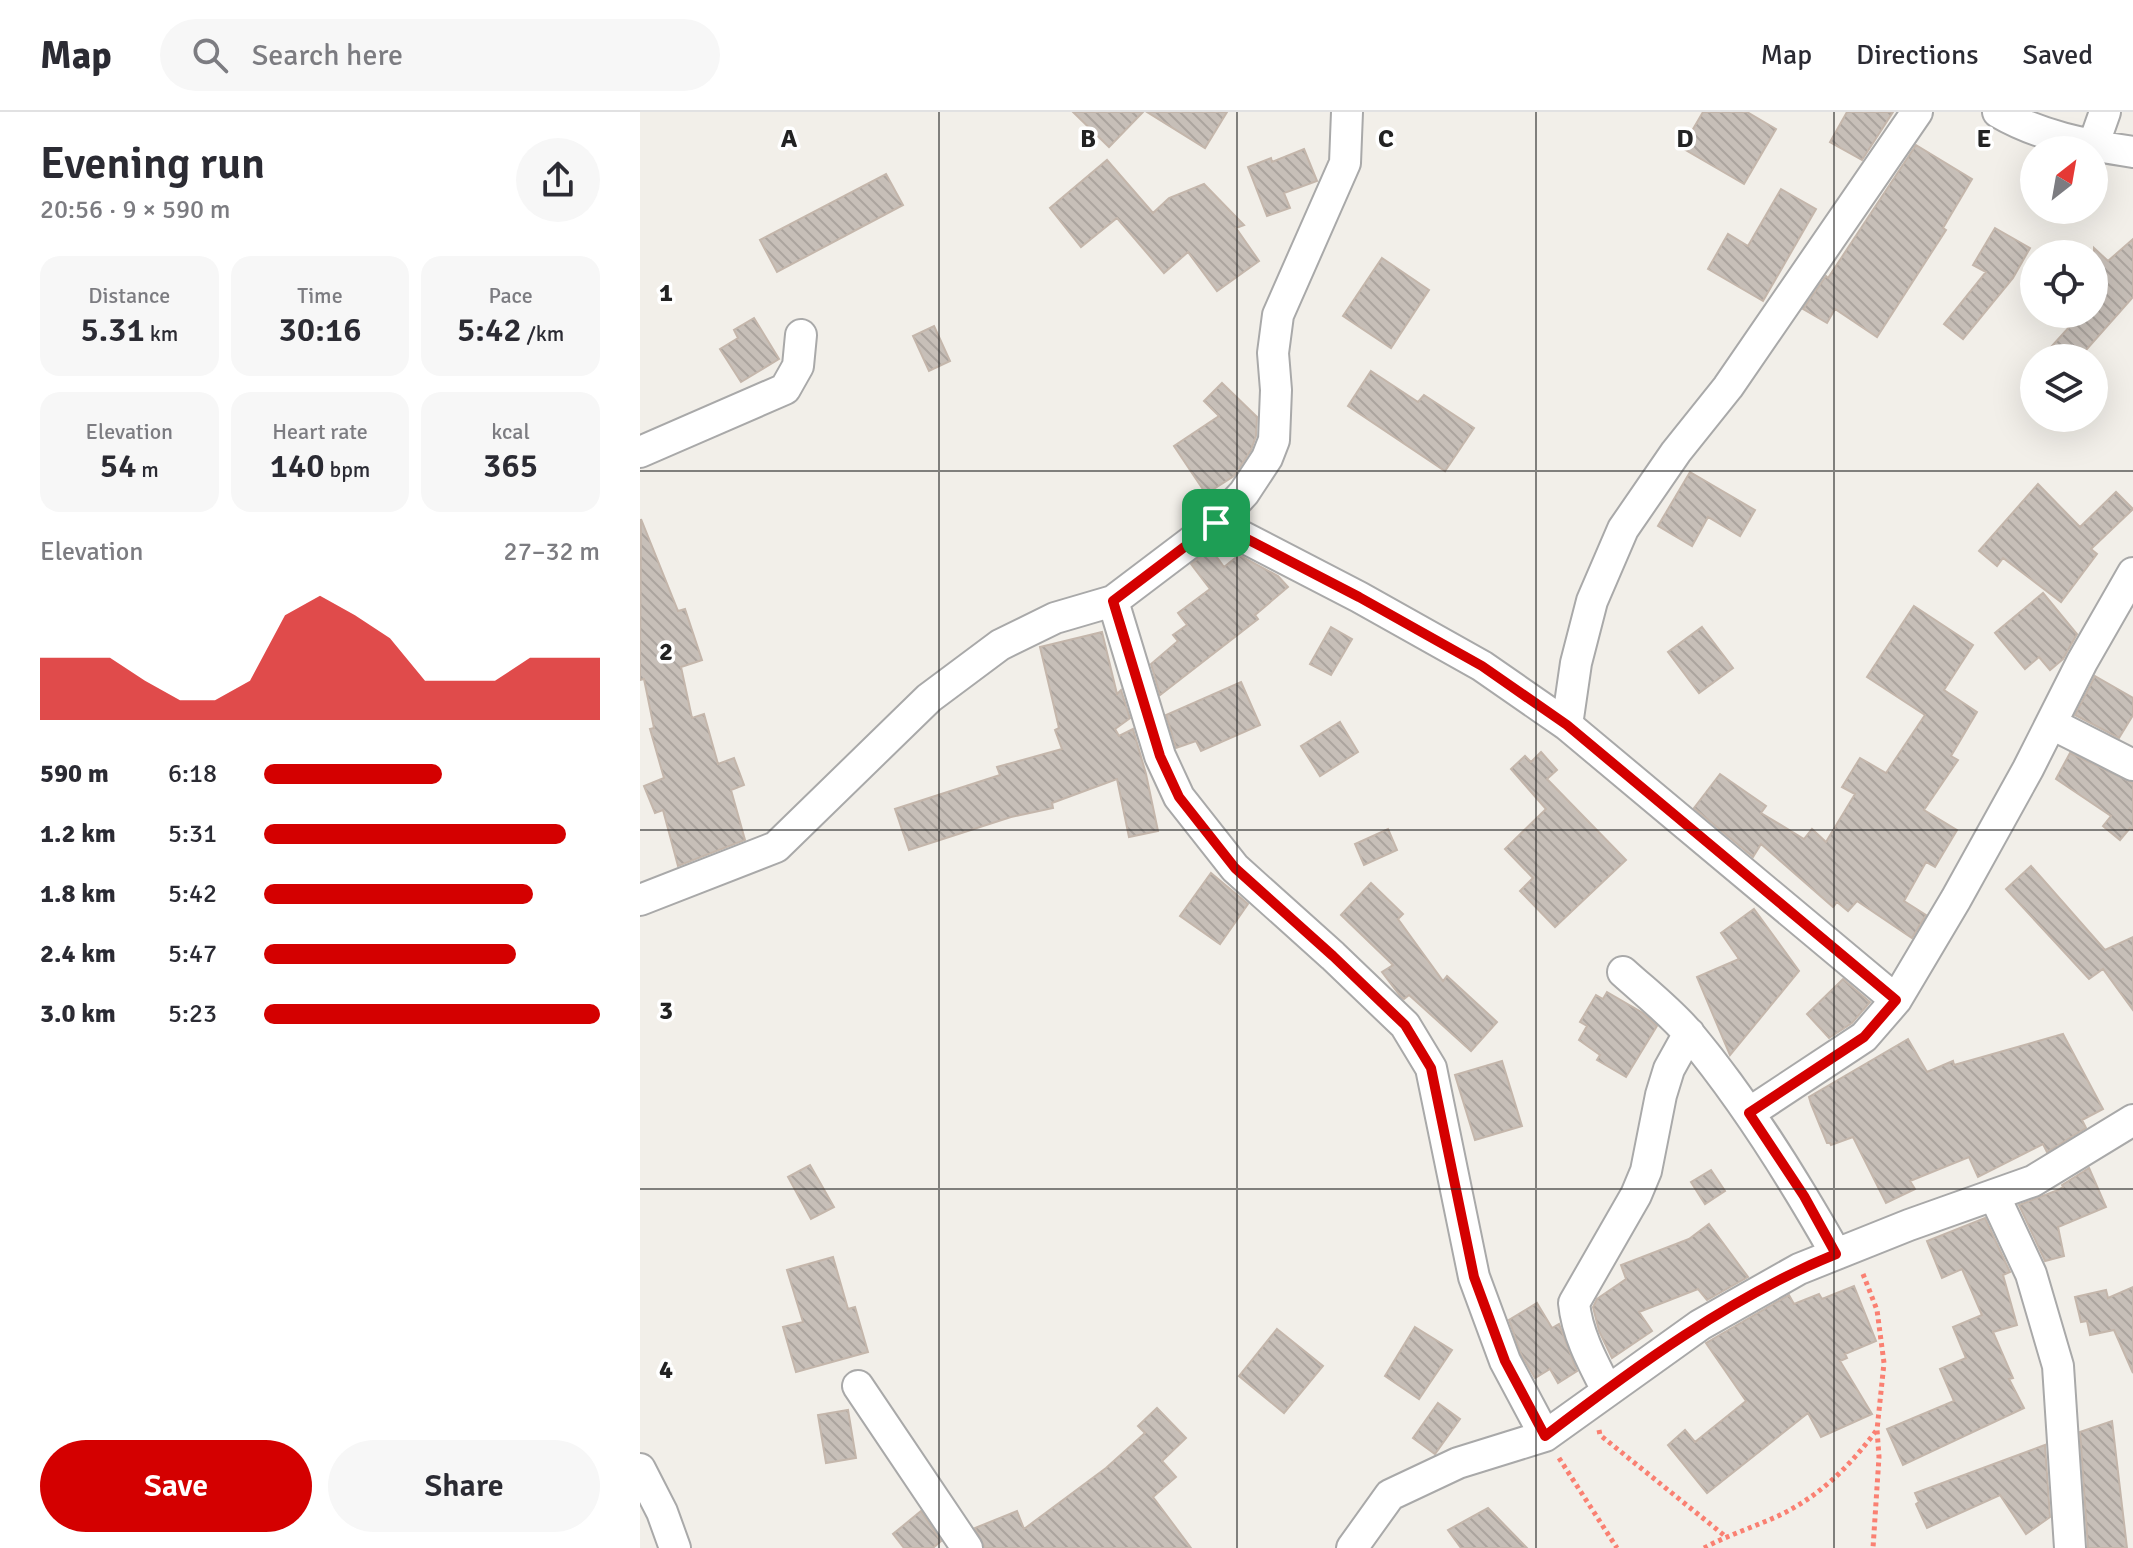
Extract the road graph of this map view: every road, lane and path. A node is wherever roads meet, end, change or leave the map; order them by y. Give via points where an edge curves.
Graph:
1 (1347, 112) edge
2 (1917, 112) edge
3 (1998, 112) edge
4 (2105, 112) edge
5 (2059, 136) edge
6 (2097, 136) edge
7 (2108, 148) edge
8 (2133, 152) edge
9 (801, 335) dead end
10 (640, 452) edge
11 (1216, 523) junction
12 (2133, 573) edge
13 (1113, 601) junction
14 (2052, 724) junction
15 (1567, 725) junction
16 (2133, 765) edge
17 (640, 900) edge
18 (1623, 972) dead end
19 (1896, 1000) junction
20 (1689, 1033) junction
21 (1749, 1113) junction
22 (2133, 1120) edge
23 (1994, 1195) junction
24 (1844, 1251) junction
25 (858, 1386) dead end
26 (1598, 1396) junction
27 (1877, 1430) junction
28 (1545, 1436) junction
29 (640, 1469) edge
30 (1725, 1536) junction
31 (958, 1545) edge
32 (675, 1548) edge
33 (1352, 1548) edge
34 (1617, 1548) edge
35 (1704, 1548) edge
36 (1873, 1548) edge
37 (2070, 1548) edge

1 - 11 street via 1345,163 1274,331 1274,440 1244,493
2 - 15 street via 1623,529 1592,601
3 - 5 street
4 - 6 street
7 - 8 street
9 - 10 street via 798,366 785,389
11 - 13 street
11 - 15 street via 1482,666
12 - 14 street
13 - 17 street via 1055,618 1000,645 929,698 776,847
13 - 28 street via 1160,756 1179,797 1235,868 1405,1025 1431,1068 1474,1277 1505,1361
14 - 16 street
14 - 19 street
15 - 19 street
18 - 20 street
19 - 21 street via 1864,1037
20 - 21 street
20 - 26 street via 1669,1069 1636,1195 1574,1303
21 - 24 street
22 - 23 street via 2033,1181
23 - 24 street
23 - 37 street via 2031,1274 2058,1366
24 - 26 street via 1799,1269 1700,1325
24 - 27 path via 1877,1310 1884,1363
25 - 31 street
26 - 28 street
26 - 30 path via 1600,1435
27 - 30 path via 1814,1497
27 - 36 path
28 - 33 street via 1458,1463 1390,1495
28 - 34 path
29 - 32 street
30 - 35 path

